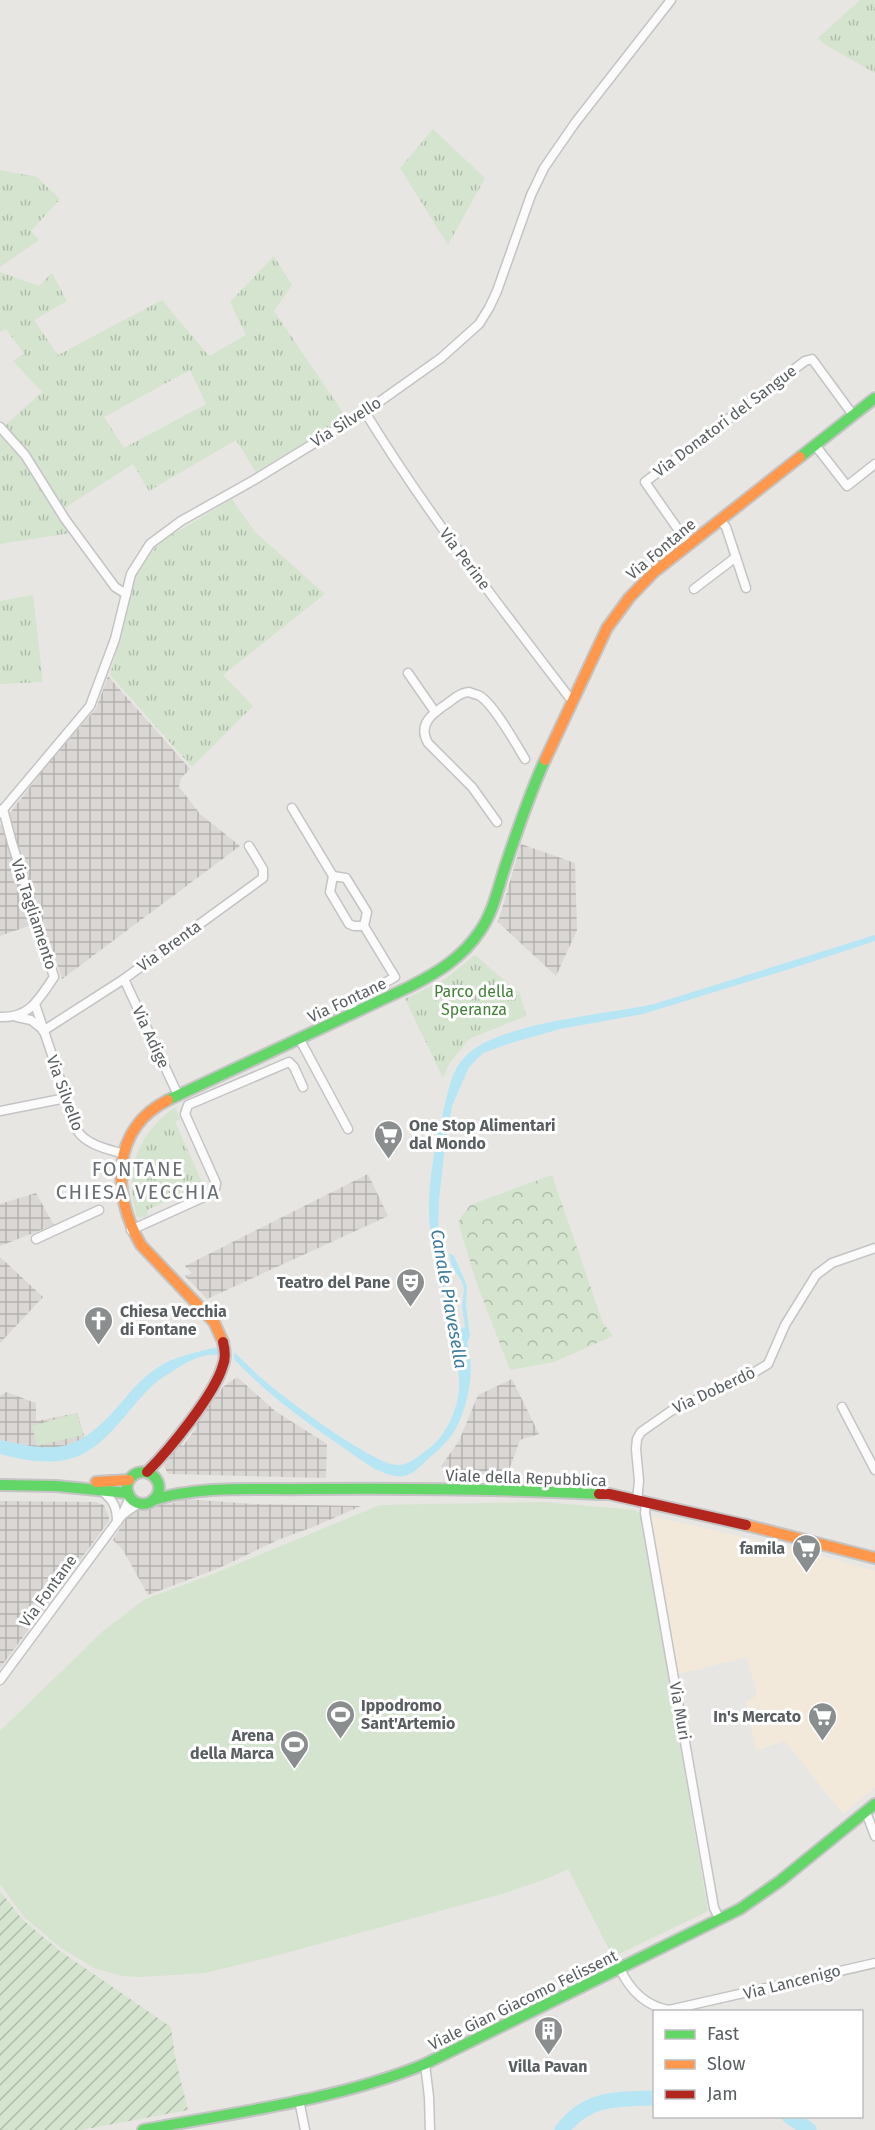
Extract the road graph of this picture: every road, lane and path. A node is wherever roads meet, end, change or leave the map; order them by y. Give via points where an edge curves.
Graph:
1 (671, 0) edge
2 (875, 398) edge
3 (365, 412) junction
4 (854, 415) junction
5 (0, 427) edge
6 (815, 446) junction
7 (875, 464) edge
8 (720, 520) junction
9 (689, 545) junction
10 (736, 557) junction
11 (746, 588) dead end
12 (694, 589) dead end
13 (126, 594) junction
14 (408, 673) dead end
15 (574, 699) junction
16 (435, 712) junction
17 (525, 759) dead end
18 (292, 808) dead end
19 (2, 811) edge
20 (497, 822) dead end
21 (0, 827) edge
22 (12, 843) junction
23 (249, 846) dead end
24 (333, 876) junction
25 (364, 926) junction
26 (395, 977) junction
27 (124, 979) junction
28 (409, 987) junction
29 (35, 1004) junction
30 (353, 1013) junction
31 (0, 1017) edge
32 (17, 1017) junction
33 (43, 1031) junction
34 (299, 1038) junction
35 (210, 1079) junction
36 (303, 1087) dead end
37 (216, 1093) junction
38 (178, 1095) junction
39 (66, 1098) junction
40 (0, 1111) edge
41 (348, 1130) dead end
42 (124, 1154) junction
43 (99, 1210) dead end
44 (131, 1230) junction
45 (36, 1239) dead end
46 (875, 1248) edge
47 (842, 1407) dead end
48 (872, 1456) edge
49 (875, 1470) edge
50 (153, 1478) junction
51 (129, 1480) junction
52 (0, 1485) edge
53 (56, 1486) junction
54 (100, 1490) junction
55 (205, 1490) junction
56 (132, 1497) junction
57 (153, 1500) junction
58 (641, 1501) junction
59 (119, 1519) junction
60 (875, 1558) edge
61 (0, 1680) edge
62 (875, 1804) edge
63 (866, 1812) junction
64 (875, 1836) edge
65 (720, 1920) junction
66 (875, 1963) edge
67 (620, 1969) junction
68 (425, 2064) junction
69 (299, 2100) junction
70 (143, 2130) edge
71 (305, 2130) edge
72 (429, 2130) edge

1 - 3 street, Via Silvello via 544,168 497,291 479,324 441,358
2 - 4 main road, Via Fontane
3 - 13 street, Via Silvello via 160,535 141,556
3 - 15 street, Via Perine via 440,527
4 - 6 main road, Via Fontane
4 - 9 street, Via Donatori del Sangue via 812,359 805,361 645,482
5 - 13 street via 25,455 65,519 115,587
6 - 7 street via 847,486
6 - 8 main road, Via Fontane
8 - 9 main road, Via Fontane
8 - 10 street, Via Fontane
9 - 15 main road, Via Fontane via 638,585 623,603
10 - 11 street, Via Fontane
10 - 12 street
13 - 19 street, Via Silvello via 115,639 90,706
14 - 16 street
15 - 28 main road, Via Fontane via 529,794 484,924 452,962
16 - 17 street via 463,694 481,696
16 - 20 street via 428,718 424,736 472,786
18 - 24 street
19 - 22 street, Via Tagliamento
21 - 22 street, Via Tagliamento
22 - 29 street, Via Tagliamento via 54,977
23 - 27 street, Via Brenta via 263,868 263,878
24 - 25 street via 349,881 367,912
24 - 25 street via 330,892 348,924
25 - 26 street
26 - 28 street
26 - 30 street via 352,1002
27 - 33 street, Via Brenta
27 - 38 street, Via Adige
28 - 30 main road, Via Fontane
29 - 32 street, Via Tagliamento
29 - 33 street, Via Silvello
30 - 34 main road, Via Fontane
31 - 32 street
32 - 33 street via 31,1020
33 - 39 street, Via Silvello
34 - 35 main road, Via Fontane
34 - 41 street
35 - 37 street
35 - 38 main road, Via Fontane
36 - 37 street via 289,1062
37 - 44 street via 188,1105 185,1114 216,1183 214,1191
38 - 42 main road, Via Fontane via 140,1120
39 - 40 street
39 - 42 street, Via Silvello via 80,1136
42 - 44 main road, Via Fontane via 120,1173
43 - 45 street
44 - 50 main road, Via Fontane via 214,1322 224,1345 225,1359 217,1380 158,1461
46 - 58 street, Via Doberdò via 832,1263 816,1275 785,1325 768,1364 671,1411 641,1432 636,1449
47 - 48 street
48 - 49 street
50 - 51 main road, Viale della Repubblica via 136,1473
50 - 55 main road, Viale della Repubblica
50 - 57 main road via 158,1493
51 - 53 main road, Viale della Repubblica
51 - 56 main road
52 - 53 main road, Viale della Repubblica
53 - 54 main road, Viale della Repubblica
54 - 56 main road, Viale della Repubblica
54 - 59 street via 113,1502
55 - 57 main road, Viale della Repubblica
55 - 58 main road, Viale della Repubblica via 543,1491 609,1494
56 - 57 main road, Viale della Repubblica via 144,1504
56 - 59 street, Via Fontane
58 - 60 main road, Viale della Repubblica
58 - 65 street, Via Muri via 714,1908
59 - 61 street, Via Fontane
62 - 63 main road, Viale Gian Giacomo Felissent
63 - 64 street
63 - 65 main road, Viale Gian Giacomo Felissent via 767,1891
65 - 67 main road, Viale Gian Giacomo Felissent
66 - 67 street, Via Lancenigo via 669,2010 657,2008 637,1995
67 - 68 main road, Viale Gian Giacomo Felissent
68 - 69 main road, Viale Gian Giacomo Felissent via 375,2083
68 - 72 street
69 - 70 main road, Viale Gian Giacomo Felissent
69 - 71 street

